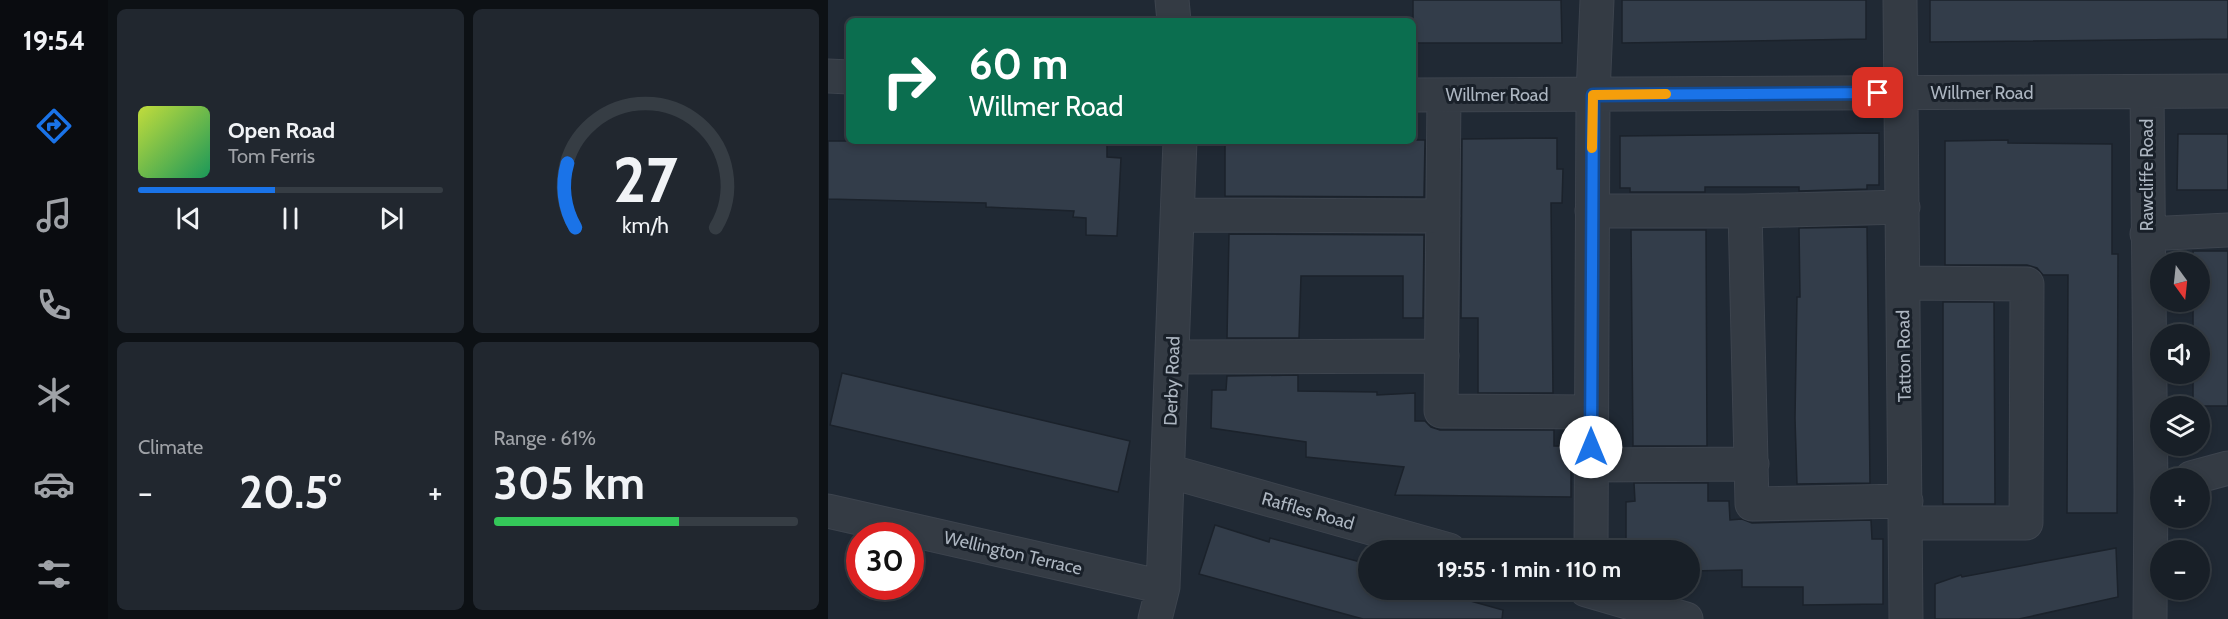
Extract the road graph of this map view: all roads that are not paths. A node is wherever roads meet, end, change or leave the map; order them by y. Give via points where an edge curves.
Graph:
1 (1172, 0) edge
2 (1597, 0) edge
3 (1900, 0) edge
4 (1174, 18) edge
5 (828, 76) edge
6 (846, 77) edge
7 (2228, 91) edge
8 (2146, 92) junction
9 (1901, 93) junction
10 (1429, 95) edge
11 (1593, 95) junction
12 (1180, 144) edge
13 (1903, 207) junction
14 (1592, 211) junction
15 (1745, 212) junction
16 (1178, 215) junction
17 (1443, 216) junction
18 (2228, 230) edge
19 (2147, 234) junction
20 (1903, 284) junction
21 (1442, 356) junction
22 (1173, 357) junction
23 (1591, 412) junction
24 (1752, 464) junction
25 (1591, 465) junction
26 (2155, 468) edge
27 (2228, 468) edge
28 (1168, 471) junction
29 (2210, 473) edge
30 (828, 511) edge
31 (1906, 512) junction
32 (2154, 528) edge
33 (1413, 540) edge
34 (1591, 540) edge
35 (1163, 587) junction
36 (1623, 600) edge
37 (1155, 619) edge
38 (1686, 619) edge
39 (1906, 619) edge
40 (2150, 619) edge

1 - 4 street
2 - 11 street
3 - 9 street, Tatton Road
5 - 6 street
7 - 8 street, Willmer Road
8 - 9 street, Willmer Road
8 - 19 street, Rawcliffe Road
9 - 11 street, Willmer Road
9 - 13 street, Tatton Road
10 - 11 street, Willmer Road
10 - 17 street
11 - 14 street
12 - 16 street, Derby Road
13 - 15 street
13 - 20 street, Tatton Road
14 - 15 street
14 - 23 street
15 - 24 street
16 - 17 street
16 - 22 street, Derby Road
17 - 21 street
18 - 19 street
19 - 26 street, Rawcliffe Road
20 - 31 street, Tatton Road
20 - 31 street via 2026,284 2026,523
21 - 22 street
21 - 23 street via 1441,411
22 - 28 street, Derby Road
23 - 25 street
24 - 25 street
24 - 31 street via 1752,504
25 - 34 street
27 - 29 street
28 - 33 street, Raffles Road
28 - 35 street, Derby Road
30 - 35 street, Wellington Terrace
31 - 39 street, Tatton Road
32 - 40 street, Rawcliffe Road
35 - 37 street, Derby Road
36 - 38 street

